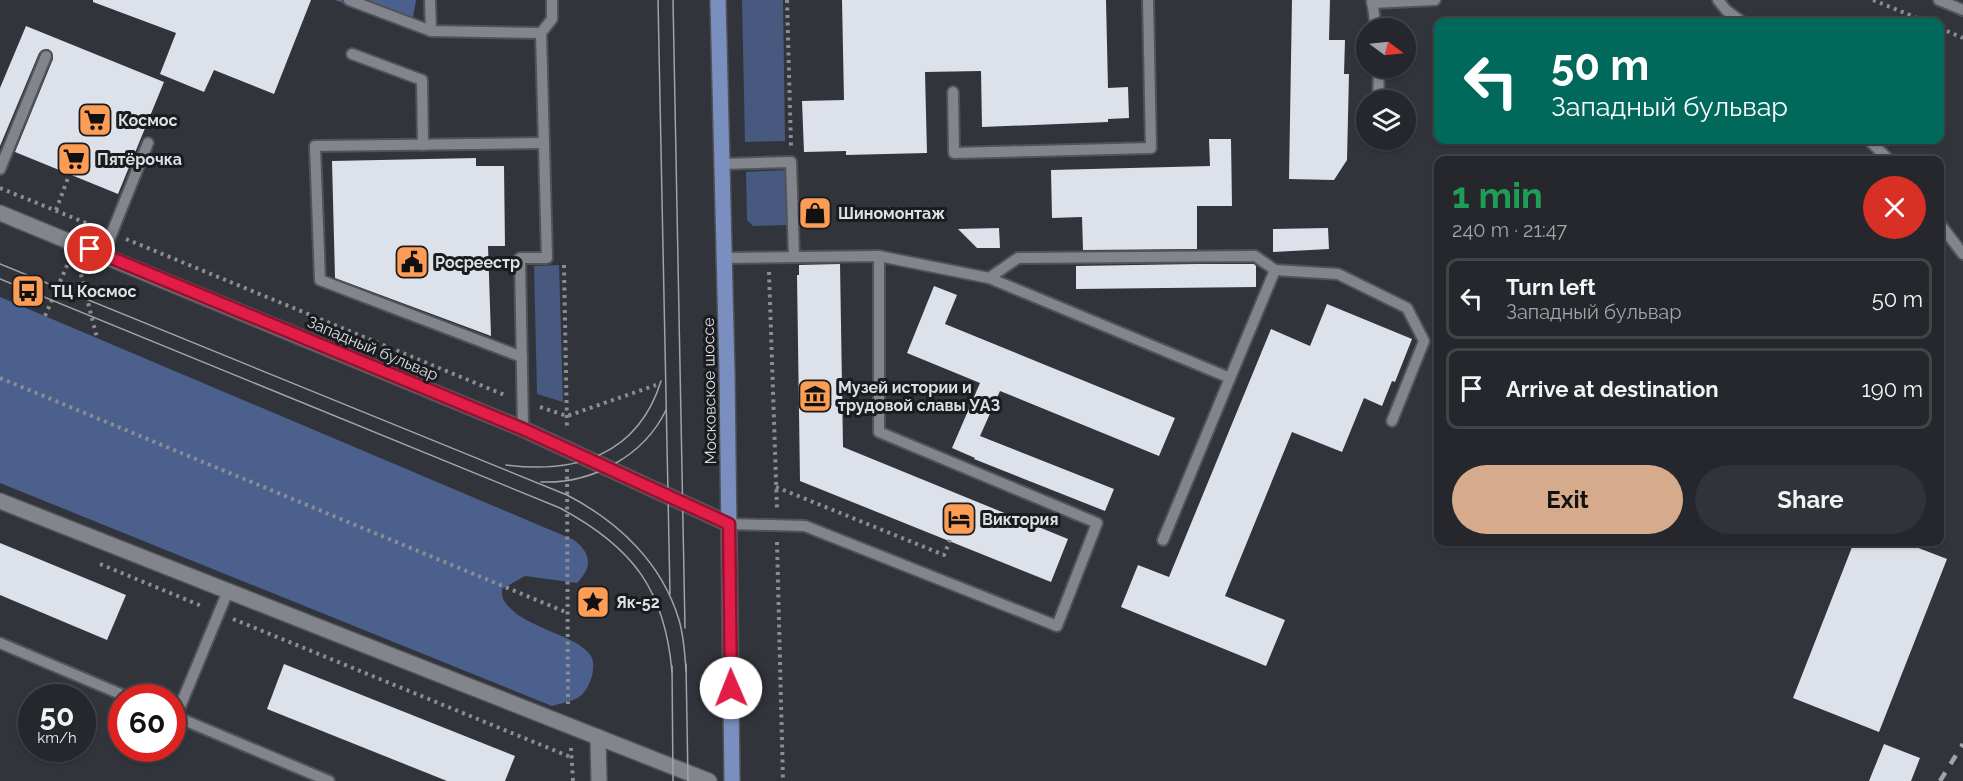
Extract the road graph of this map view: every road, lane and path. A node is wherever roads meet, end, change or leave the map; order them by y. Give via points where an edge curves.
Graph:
1 (350, 0) edge
2 (430, 0) edge
3 (552, 0) edge
4 (718, 0) edge
5 (787, 0) edge
6 (1148, 0) edge
7 (1435, 0) edge
8 (1718, 0) edge
9 (1873, 0) edge
10 (1939, 0) edge
11 (1372, 2) edge
12 (1963, 10) edge
13 (1374, 18) edge
14 (1737, 18) edge
15 (1917, 18) edge
16 (1944, 30) edge
17 (430, 32) junction
18 (541, 33) junction
19 (1963, 38) edge
20 (352, 54) dead end
21 (46, 56) dead end
22 (953, 92) dead end
23 (148, 143) dead end
24 (544, 143) junction
25 (1873, 144) edge
26 (423, 145) junction
27 (1885, 156) edge
28 (792, 162) junction
29 (720, 164) junction
30 (0, 169) edge
31 (68, 178) dead end
32 (0, 188) edge
33 (56, 210) junction
34 (0, 213) edge
35 (1944, 229) edge
36 (111, 233) junction
37 (1963, 254) edge
38 (103, 255) junction
39 (879, 256) junction
40 (794, 257) junction
41 (724, 258) junction
42 (70, 259) dead end
43 (77, 260) dead end
44 (1275, 270) junction
45 (989, 278) junction
46 (45, 316) dead end
47 (97, 338) dead end
48 (522, 357) junction
49 (0, 378) edge
50 (1230, 378) junction
51 (656, 385) dead end
52 (524, 403) junction
53 (567, 416) junction
54 (1392, 422) dead end
55 (523, 429) junction
56 (567, 448) junction
57 (776, 487) dead end
58 (0, 501) edge
59 (729, 524) junction
60 (950, 540) dead end
61 (1163, 540) dead end
62 (99, 564) dead end
63 (228, 591) junction
64 (219, 613) junction
65 (568, 613) junction
66 (0, 643) edge
67 (108, 689) edge
68 (186, 691) edge
69 (186, 724) edge
70 (569, 726) junction
71 (598, 737) junction
72 (573, 758) junction
73 (329, 781) edge
74 (573, 781) edge
75 (599, 781) edge
76 (709, 781) edge
77 (732, 781) edge

1 - 17 lane
2 - 17 lane
3 - 18 lane via 552,19
4 - 29 main road, Московское шоссе
5 - 28 path
6 - 22 lane via 1150,148 954,153
7 - 11 lane
8 - 14 lane
9 - 15 path
10 - 12 lane
11 - 13 lane
16 - 19 path
17 - 18 lane
18 - 24 lane
20 - 26 lane via 422,80
21 - 30 lane
23 - 36 lane
24 - 26 lane
24 - 48 lane via 547,258 520,258
25 - 27 lane
26 - 48 lane via 315,146 320,280
28 - 29 lane
28 - 40 lane
29 - 41 main road, Московское шоссе
31 - 33 path
32 - 33 path
33 - 36 path
34 - 38 street, Западный бульвар
35 - 37 lane
36 - 38 lane
36 - 52 path
38 - 55 street, Западный бульвар
39 - 40 lane
39 - 45 lane
39 - 59 lane via 879,432 1097,523 1057,626 805,526
40 - 41 lane
41 - 59 main road, Московское шоссе
42 - 46 path
43 - 47 path
44 - 45 lane via 1255,256 1018,258
44 - 50 lane
44 - 54 lane via 1338,274 1407,308 1424,341
45 - 50 lane
48 - 52 lane
49 - 65 path
50 - 61 lane
51 - 53 path
52 - 53 path
52 - 55 lane
53 - 56 path
55 - 56 street, Западный бульвар
56 - 59 street, Западный бульвар
56 - 65 path
57 - 60 path via 944,555
58 - 63 street
59 - 77 main road, Московское шоссе
62 - 64 path
63 - 64 lane
63 - 70 street
64 - 68 lane
64 - 72 path
65 - 70 path
66 - 67 lane
69 - 73 lane
70 - 71 street
70 - 72 path
71 - 75 street
71 - 76 street
72 - 74 path

